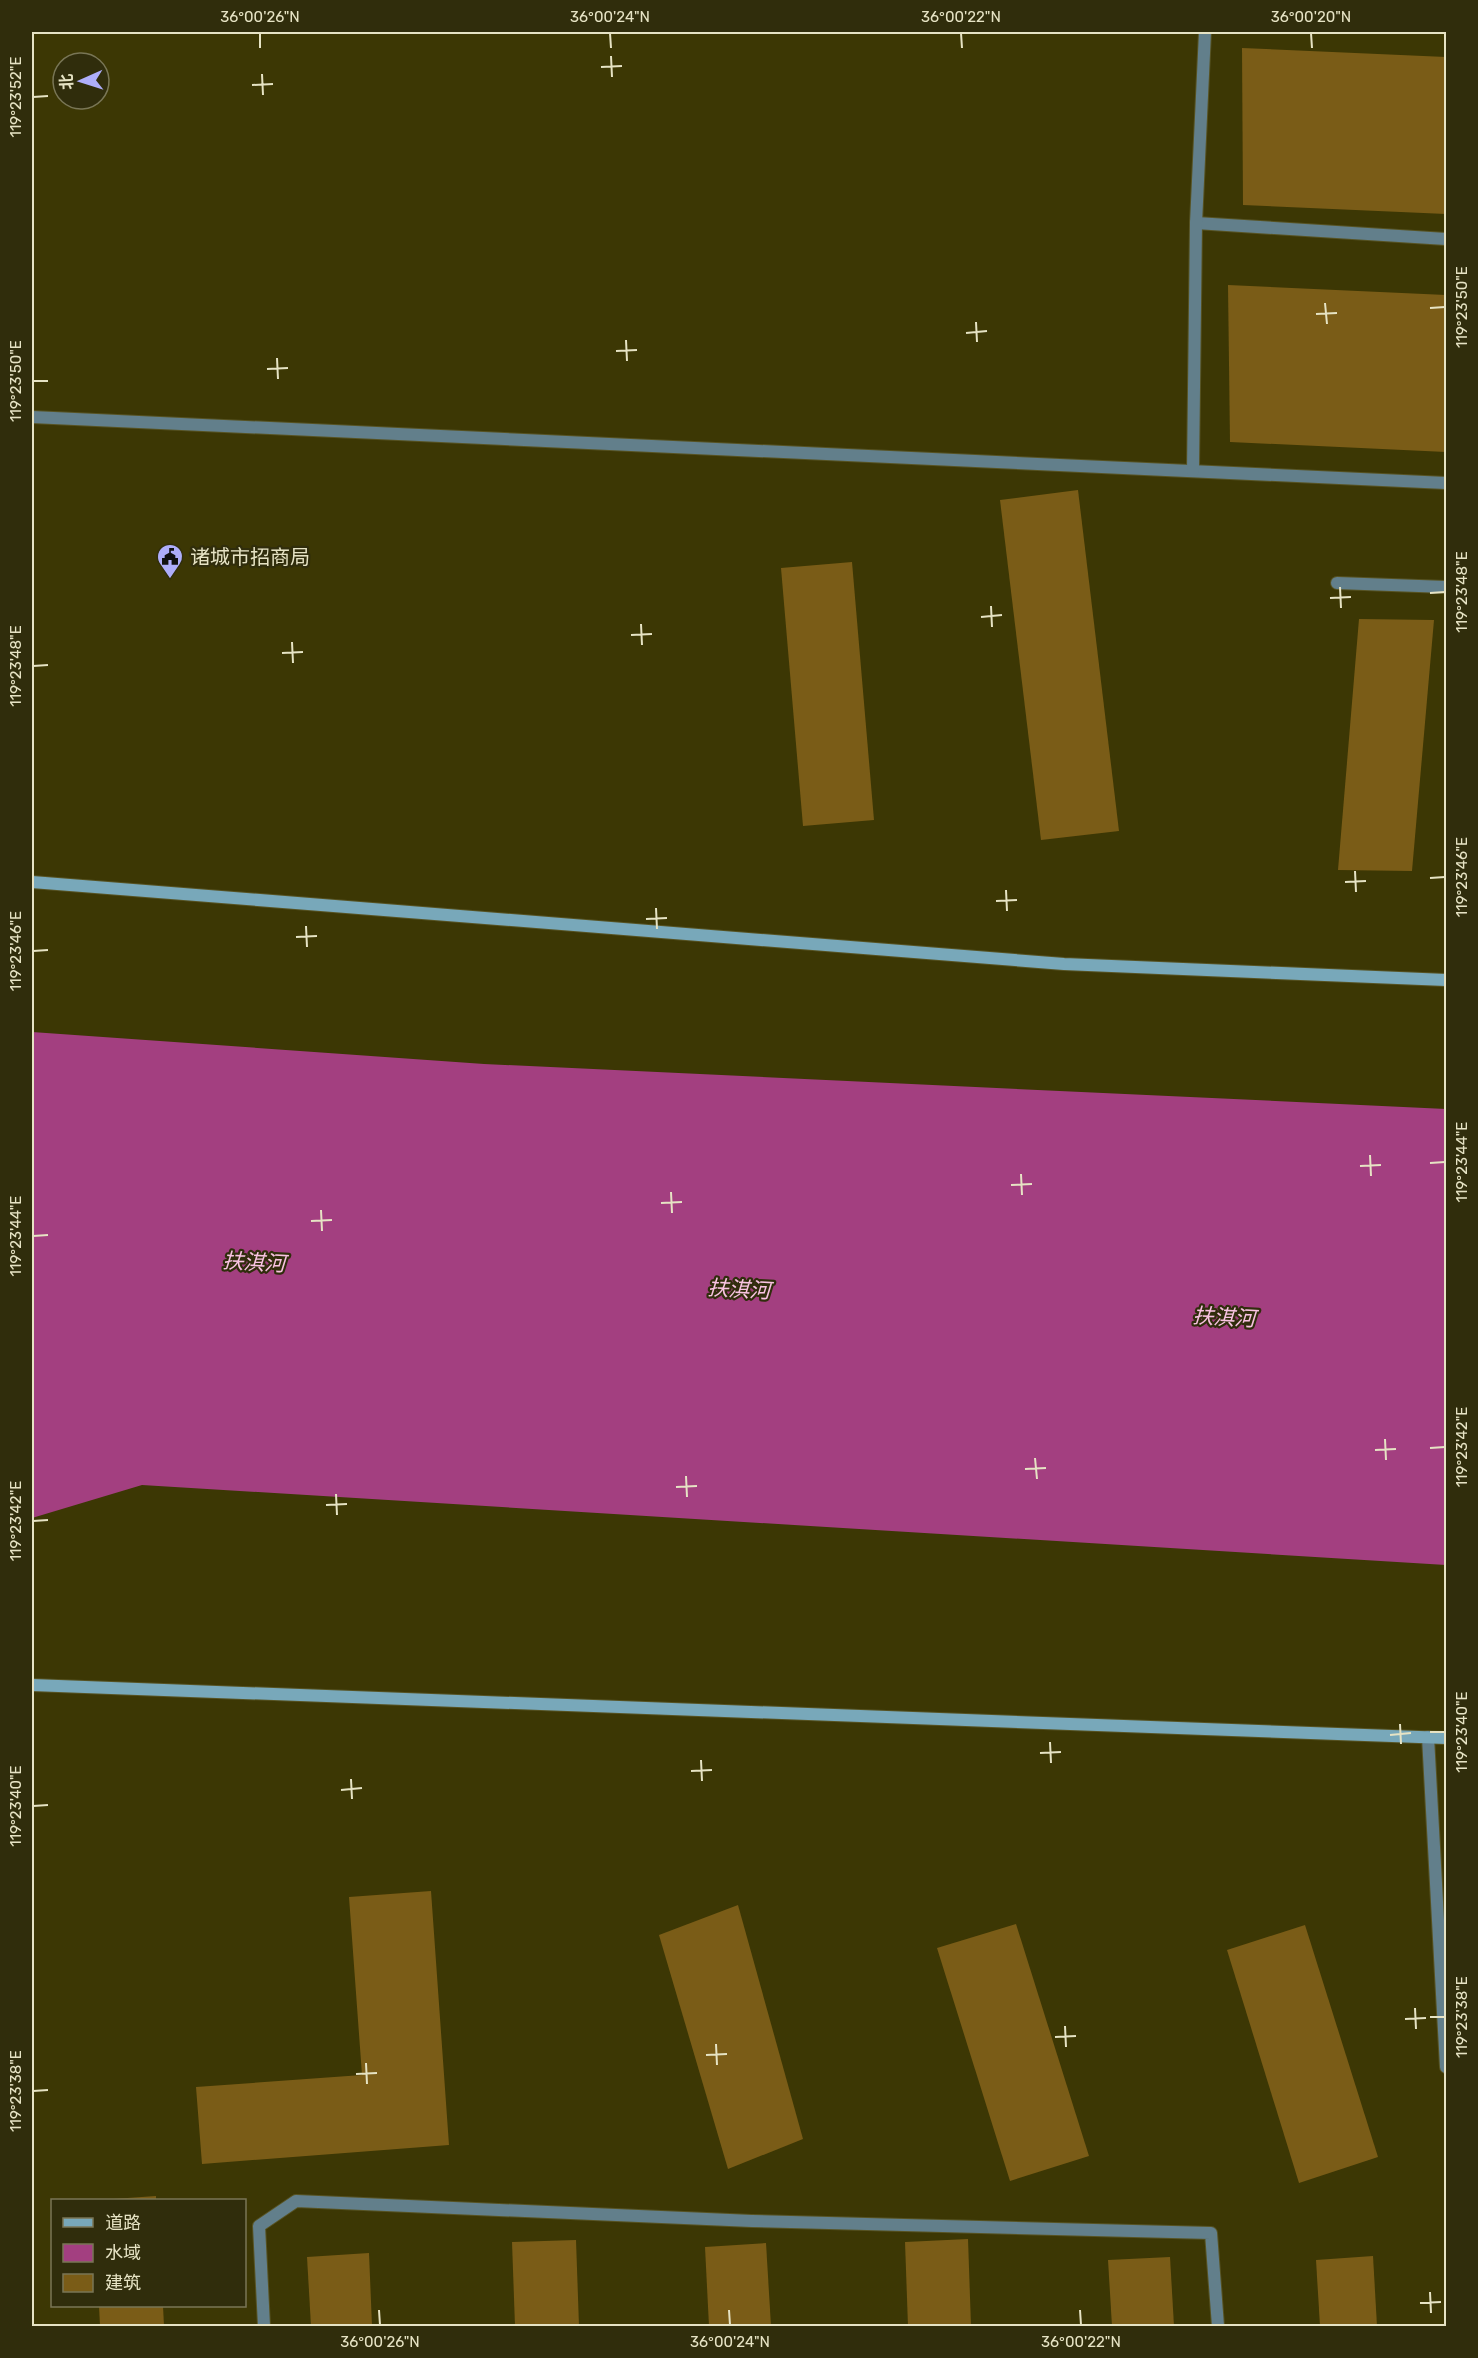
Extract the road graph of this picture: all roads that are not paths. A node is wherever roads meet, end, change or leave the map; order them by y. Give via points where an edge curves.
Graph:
1 (1205, 32) edge
2 (1196, 223) junction
3 (1446, 239) edge
4 (32, 417) edge
5 (1193, 471) junction
6 (1446, 483) edge
7 (1337, 583) dead end
8 (1446, 587) edge
9 (32, 882) edge
10 (1446, 980) edge
11 (32, 1685) edge
12 (1428, 1737) junction
13 (1446, 1738) edge
14 (1446, 2067) edge
15 (264, 2326) edge
16 (1218, 2326) edge

1 - 2 street
2 - 3 street
2 - 5 street
4 - 5 street
5 - 6 street
7 - 8 street
9 - 10 street via 1064,964
11 - 12 street
12 - 13 street
12 - 14 street
15 - 16 street via 259,2226 296,2201 752,2221 1210,2233

